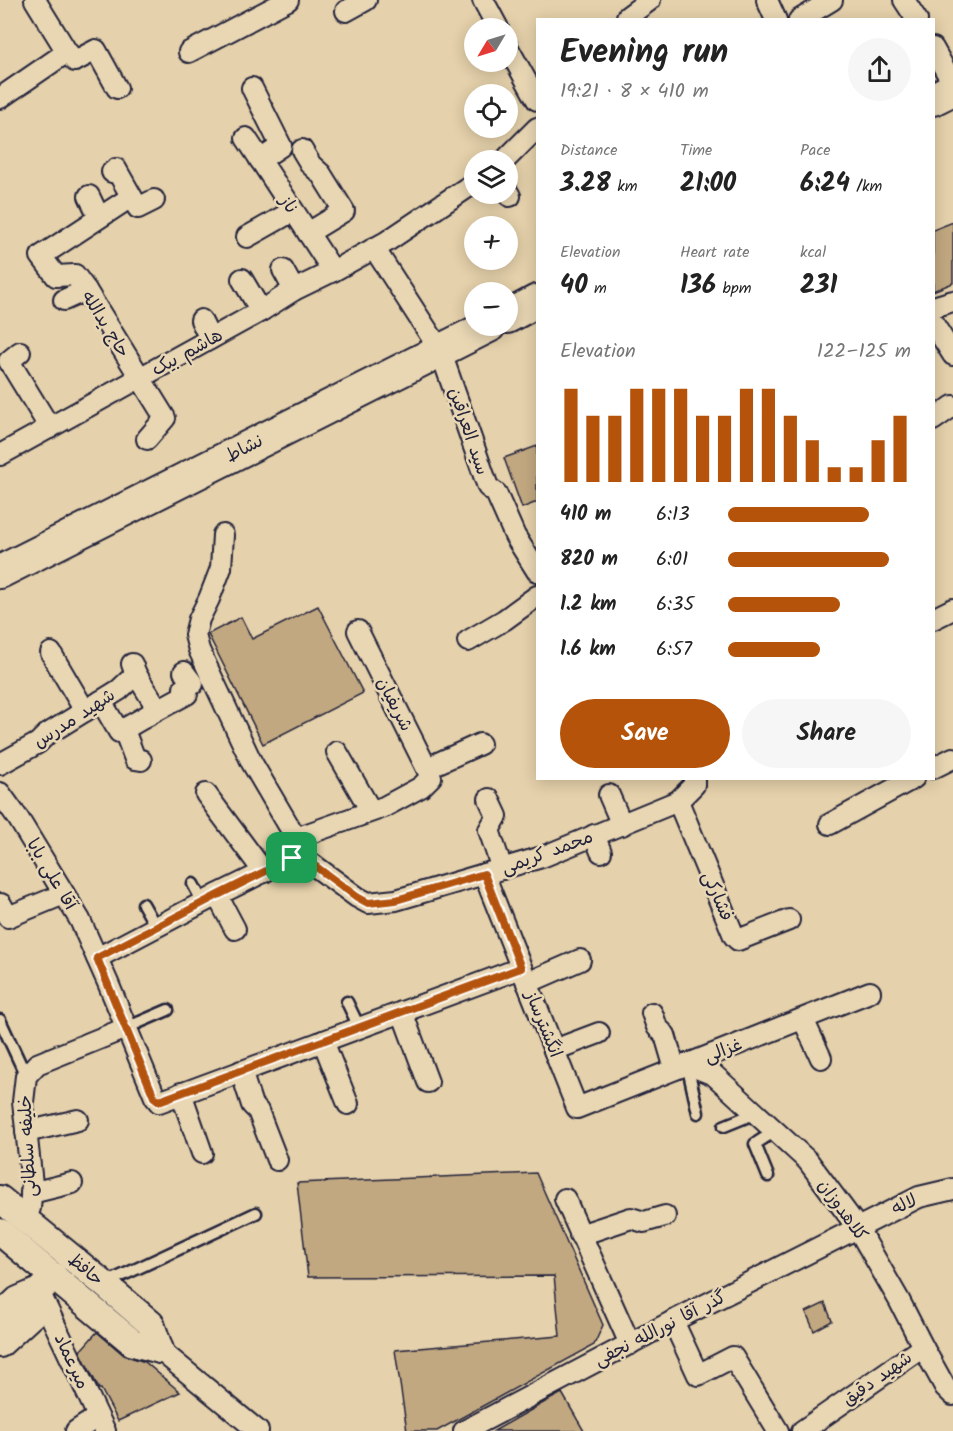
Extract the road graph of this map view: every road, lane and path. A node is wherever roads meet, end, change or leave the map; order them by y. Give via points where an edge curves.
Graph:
1 (35, 0) edge
2 (288, 0) edge
3 (366, 0) edge
4 (483, 0) edge
5 (650, 0) edge
6 (768, 0) edge
7 (832, 0) edge
8 (904, 0) edge
9 (346, 11) dead end
10 (625, 12) edge
11 (493, 18) edge
12 (775, 18) edge
13 (803, 18) edge
14 (916, 18) edge
15 (67, 52) junction
16 (189, 52) dead end
17 (935, 54) edge
18 (518, 66) edge
19 (117, 87) dead end
20 (252, 87) dead end
21 (948, 93) edge
22 (0, 98) edge
23 (536, 98) edge
24 (536, 129) edge
25 (246, 138) dead end
26 (302, 150) dead end
27 (515, 150) edge
28 (260, 160) junction
29 (112, 172) dead end
30 (464, 190) edge
31 (89, 196) dead end
32 (131, 197) junction
33 (154, 200) dead end
34 (293, 211) junction
35 (99, 217) junction
36 (308, 233) junction
37 (247, 237) dead end
38 (374, 249) junction
39 (283, 270) dead end
40 (333, 271) junction
41 (242, 279) dead end
42 (86, 290) junction
43 (294, 290) junction
44 (64, 300) dead end
45 (953, 301) edge
46 (536, 302) edge
47 (935, 306) edge
48 (518, 310) edge
49 (261, 311) junction
50 (201, 320) dead end
51 (935, 326) edge
52 (469, 336) edge
53 (210, 339) junction
54 (440, 350) junction
55 (20, 352) dead end
56 (953, 356) edge
57 (140, 379) junction
58 (953, 406) edge
59 (935, 419) edge
60 (50, 428) junction
61 (147, 440) dead end
62 (0, 456) edge
63 (223, 535) dead end
64 (536, 569) edge
65 (0, 572) edge
66 (536, 597) edge
67 (953, 609) edge
68 (935, 618) edge
69 (358, 631) dead end
70 (468, 641) dead end
71 (51, 652) dead end
72 (184, 672) dead end
73 (93, 706) junction
74 (157, 715) junction
75 (124, 730) junction
76 (480, 744) dead end
77 (337, 752) dead end
78 (953, 758) edge
79 (141, 760) dead end
80 (0, 764) edge
81 (935, 767) edge
82 (429, 772) junction
83 (694, 780) edge
84 (910, 780) edge
85 (0, 793) edge
86 (206, 794) dead end
87 (609, 795) dead end
88 (489, 799) dead end
89 (678, 801) junction
90 (371, 811) junction
91 (830, 824) dead end
92 (622, 825) junction
93 (296, 838) junction
94 (292, 858) junction
95 (493, 871) junction
96 (264, 872) junction
97 (193, 884) dead end
98 (64, 894) junction
99 (210, 899) junction
100 (1, 904) edge
101 (143, 904) dead end
102 (789, 920) dead end
103 (156, 927) junction
104 (235, 929) dead end
105 (97, 958) junction
106 (580, 960) dead end
107 (524, 975) junction
108 (870, 992) dead end
109 (347, 1002) dead end
110 (168, 1010) dead end
111 (402, 1012) junction
112 (652, 1013) dead end
113 (803, 1018) junction
114 (0, 1020) edge
115 (359, 1027) junction
116 (126, 1028) junction
117 (599, 1033) dead end
118 (323, 1041) junction
119 (554, 1050) junction
120 (821, 1058) dead end
121 (681, 1067) junction
122 (242, 1071) junction
123 (26, 1076) junction
124 (428, 1082) dead end
125 (181, 1093) junction
126 (348, 1104) dead end
127 (577, 1108) joint
128 (698, 1113) dead end
129 (756, 1113) junction
130 (78, 1120) dead end
131 (724, 1126) dead end
132 (775, 1131) junction
133 (26, 1132) junction
134 (202, 1153) dead end
135 (277, 1160) dead end
136 (768, 1176) dead end
137 (72, 1183) dead end
138 (953, 1189) edge
139 (31, 1193) junction
140 (0, 1198) edge
141 (565, 1199) dead end
142 (256, 1213) dead end
143 (665, 1216) dead end
144 (26, 1219) junction
145 (858, 1227) junction
146 (0, 1232) edge
147 (580, 1235) junction
148 (47, 1284) junction
149 (104, 1284) junction
150 (0, 1317) edge
151 (674, 1321) junction
152 (0, 1344) edge
153 (630, 1344) junction
154 (923, 1347) junction
155 (160, 1350) junction
156 (953, 1395) edge
157 (101, 1424) edge
158 (76, 1431) edge
159 (258, 1431) edge
160 (464, 1431) edge
161 (777, 1431) edge
162 (802, 1431) edge

1 - 15 street
2 - 16 street
3 - 9 street
4 - 11 street
5 - 10 street
6 - 12 street
7 - 13 street
8 - 14 street
15 - 19 street via 75,62 96,50
15 - 22 street
17 - 21 street
18 - 23 street
20 - 28 street via 281,146
24 - 27 street
25 - 28 street, ناز
26 - 36 street via 344,211
28 - 34 street, ناز
29 - 32 street via 116,170
30 - 38 street, هاشم بیک
31 - 35 street
32 - 33 street via 138,208
32 - 35 street, حاج یدالله
34 - 36 street, ناز
34 - 37 street
35 - 42 street, حاج یدالله via 41,256 56,276 75,275
36 - 40 street, ناز
38 - 40 street, هاشم بیک
38 - 54 street
39 - 43 street
40 - 43 street, هاشم بیک
41 - 49 street
42 - 44 street
42 - 57 street, حاج یدالله
43 - 49 street, هاشم بیک
45 - 47 street
46 - 48 main road
49 - 53 street, هاشم بیک
50 - 53 street
51 - 56 street
52 - 54 main road, نشاط
53 - 57 street, هاشم بیک
54 - 64 street, سید العراقین via 488,487 496,493 515,536
54 - 65 main road, نشاط
55 - 60 street via 9,361
57 - 60 street, هاشم بیک
57 - 61 street, حاج یدالله via 165,418
58 - 59 street
60 - 62 street, هاشم بیک
63 - 93 street via 221,568 195,634 252,763
66 - 70 street
67 - 68 street
69 - 82 street, شریفیان
71 - 73 street
72 - 74 street via 193,684 184,688 187,694
73 - 74 street, شهید مدرس via 119,690 134,669
73 - 75 street via 118,732
73 - 80 street, شهید مدرس
74 - 75 street
75 - 79 street via 135,759
76 - 82 street
77 - 90 street
78 - 81 street
82 - 90 street via 421,787
83 - 89 street
84 - 91 street
85 - 98 street, آقا علی بابا
86 - 96 street
87 - 92 street
88 - 95 street, انگشترساز via 496,816 489,830
89 - 92 street, محمد کریمی
89 - 102 street, فشارکی via 734,936 738,940
90 - 93 street
92 - 95 street, محمد کریمی via 597,844
93 - 94 street
94 - 95 street, محمد کریمی via 304,858 368,903 396,900
94 - 96 street
95 - 107 street, انگشترساز
96 - 99 street
97 - 99 lane
98 - 100 street via 8,917
98 - 105 street, آقا علی بابا
99 - 103 street
99 - 104 street
101 - 103 lane
103 - 105 street
105 - 116 street
106 - 107 street
107 - 111 street
107 - 119 street, انگشترساز
108 - 113 street, غزالی
109 - 115 lane
110 - 116 lane
111 - 115 street
111 - 124 street
112 - 121 street
113 - 120 street
113 - 121 street, غزالی
114 - 123 lane
115 - 118 street
116 - 123 street, خلیفه سلطانی via 37,1064
116 - 125 street via 154,1097 159,1101
117 - 119 street
118 - 122 street
118 - 126 street
119 - 127 street, انگشترساز
121 - 127 street, غزالی
121 - 128 lane
121 - 129 street, کلاهدوزان via 714,1075
122 - 125 street
122 - 135 street via 252,1105
123 - 133 street, خلیفه سلطانی via 22,1102
125 - 134 street
129 - 131 lane
129 - 132 street, کلاهدوزان
130 - 133 street
132 - 136 lane via 755,1144
132 - 145 street, کلاهدوزان via 808,1161
133 - 139 street, خلیفه سلطانی
137 - 139 street
138 - 145 street, لاله via 919,1197
139 - 144 street, خلیفه سلطانی
140 - 144 street, حافظ
141 - 147 street
142 - 149 lane
143 - 147 street via 644,1222 631,1218
144 - 149 street, حافظ
145 - 151 street, گذر آقا نورالله نجفی
145 - 154 street, کلاهدوزان
146 - 148 street, حافظ
147 - 153 street
148 - 150 street via 18,1300
148 - 152 street via 34,1313
148 - 155 street, حافظ via 134,1343
148 - 157 street, میرعماد
149 - 155 street, حافظ via 151,1324
151 - 153 street, گذر آقا نورالله نجفی
151 - 161 street via 698,1375 733,1357
153 - 160 street, گذر آقا نورالله نجفی
154 - 156 street, کلاهدوزان
154 - 162 street, شهید دقیق
155 - 159 street, حافظ
157 - 158 street

